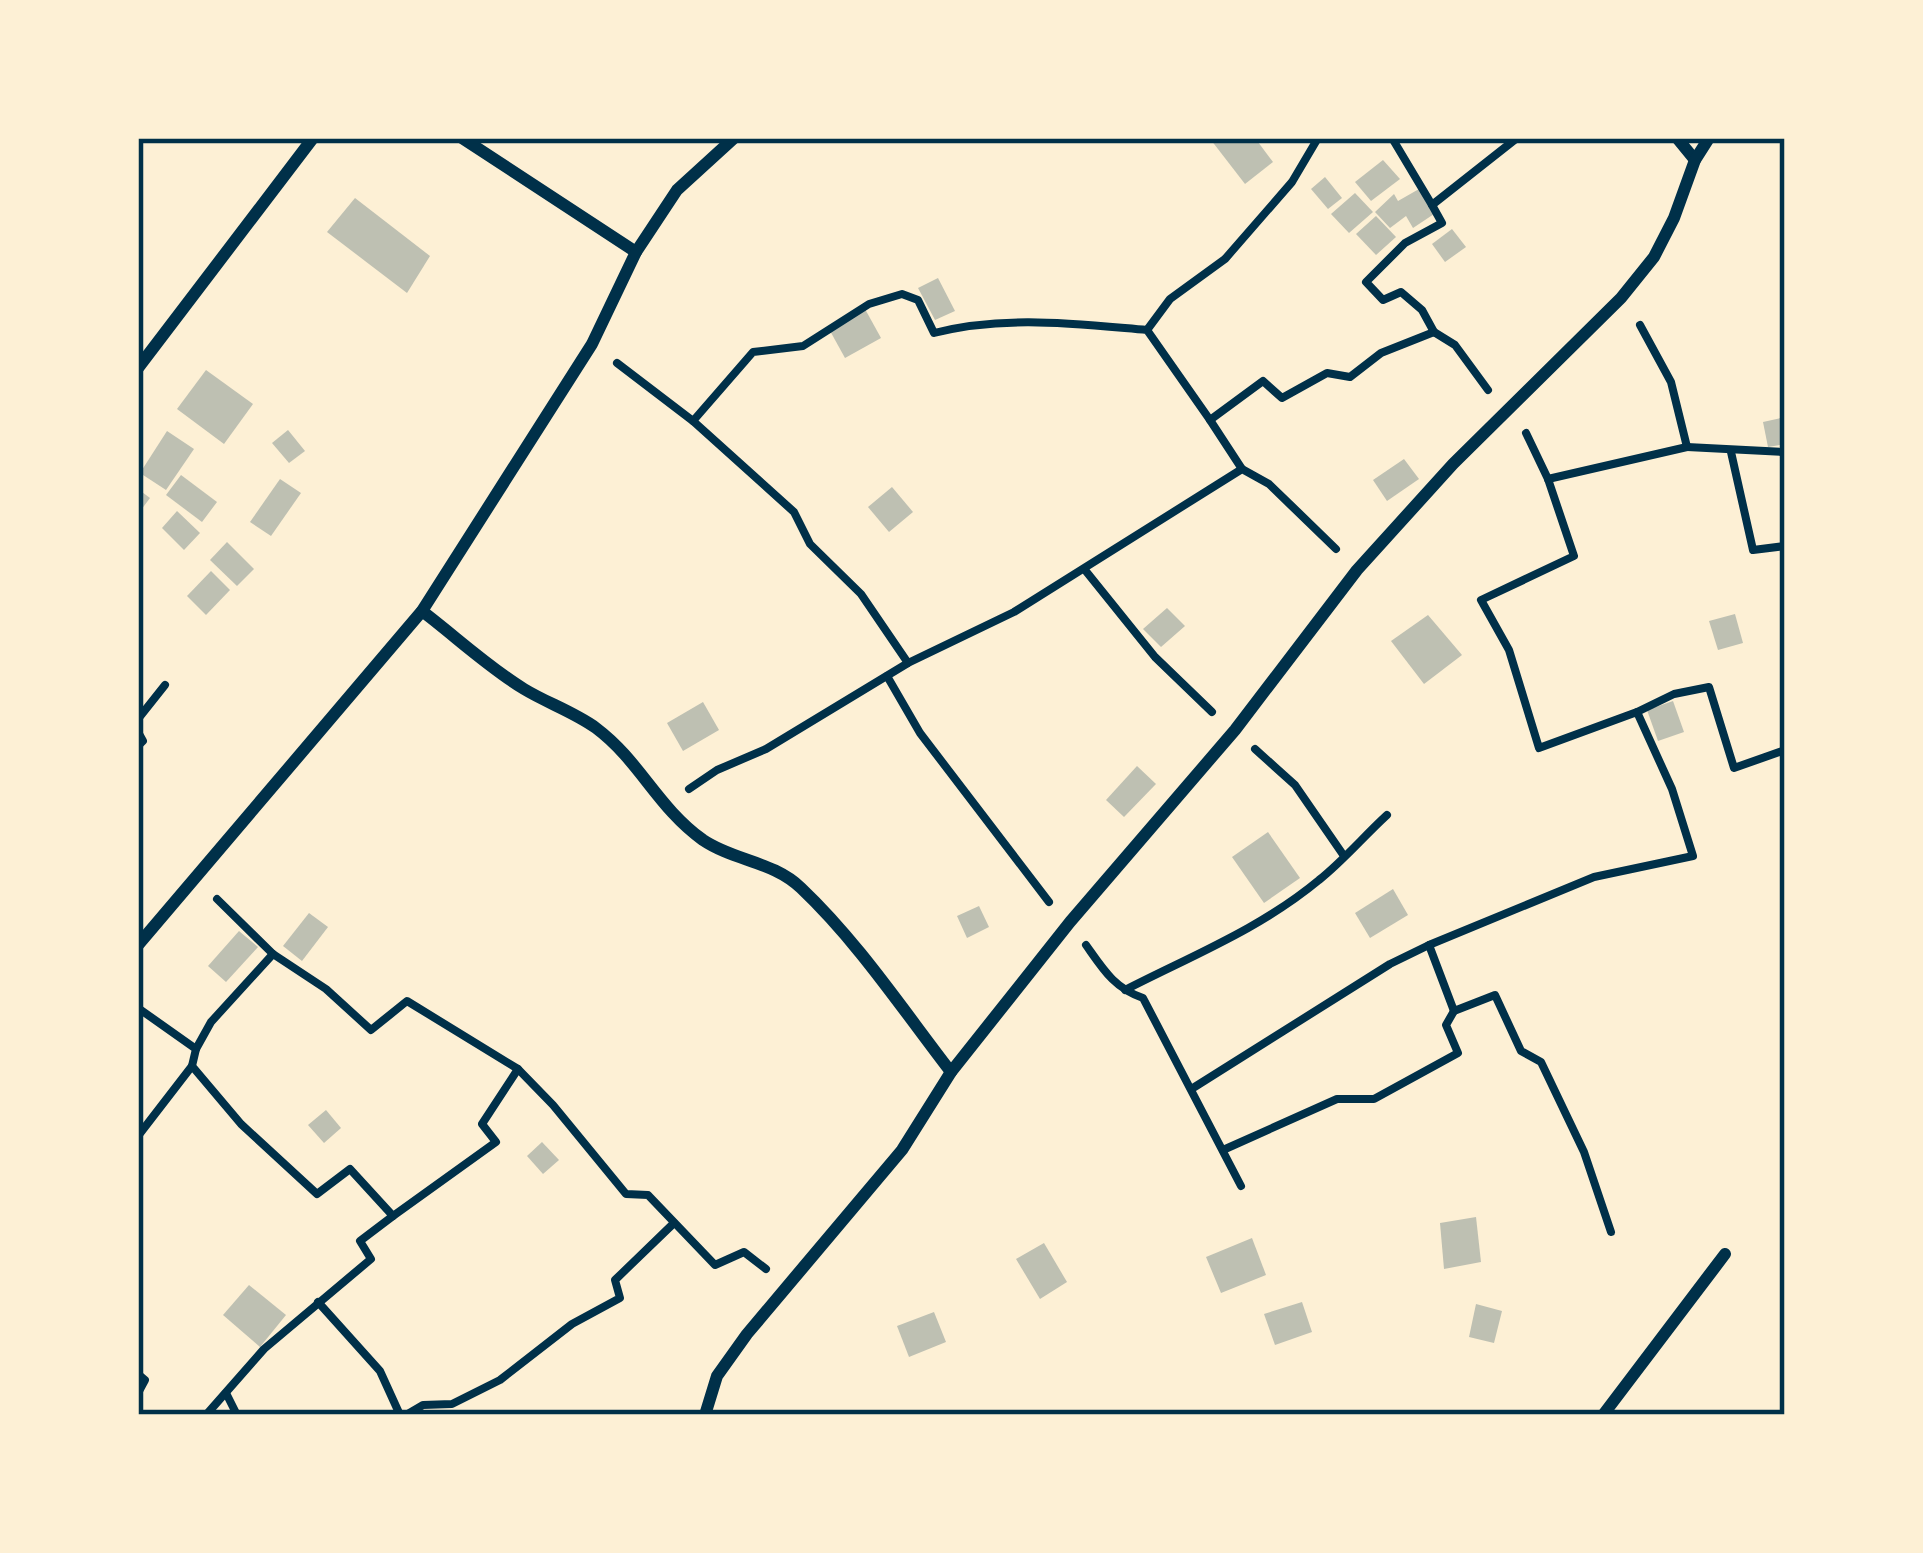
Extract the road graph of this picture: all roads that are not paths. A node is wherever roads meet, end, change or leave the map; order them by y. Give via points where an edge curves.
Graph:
1 (313, 138) edge
2 (462, 138) edge
3 (734, 138) edge
4 (1677, 138) edge
5 (1709, 138) edge
6 (1696, 160) junction
7 (636, 252) junction
8 (138, 368) edge
9 (422, 610) junction
10 (138, 945) edge
11 (951, 1072) junction
12 (1725, 1254) dead end
13 (705, 1415) edge
14 (1603, 1415) edge

1 - 8 street
2 - 7 street
3 - 7 street via 677,190
4 - 6 street
5 - 6 street
6 - 11 street via 1654,257 1621,298 1357,570
7 - 9 street via 592,344
9 - 10 street
9 - 11 street via 523,688 596,728 663,807 717,848 802,889
11 - 13 street via 902,1150 717,1376
12 - 14 street

